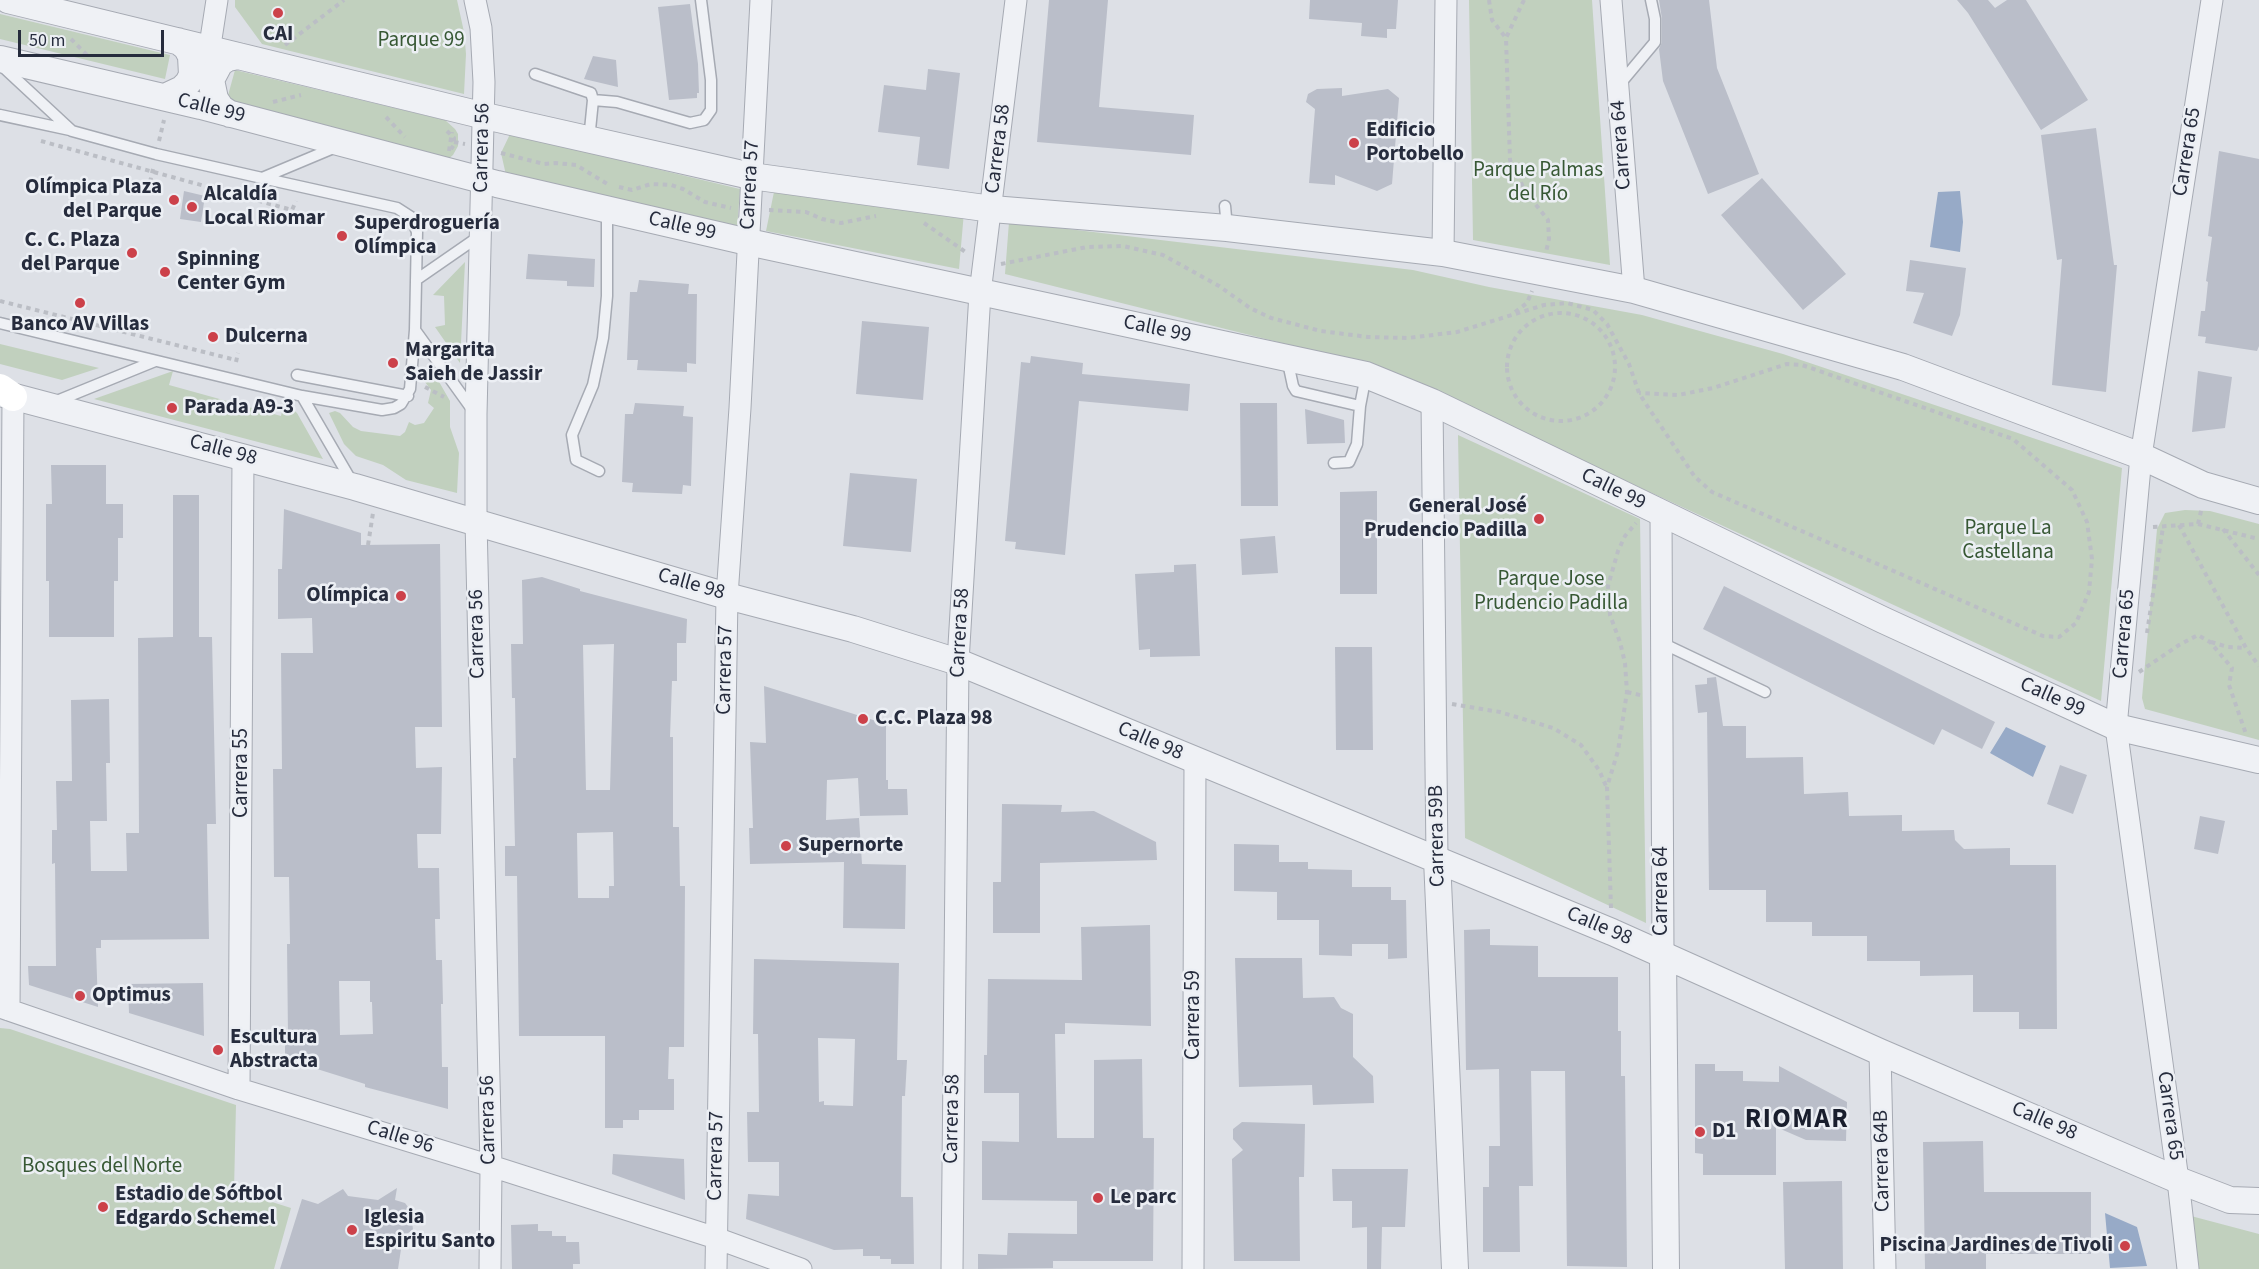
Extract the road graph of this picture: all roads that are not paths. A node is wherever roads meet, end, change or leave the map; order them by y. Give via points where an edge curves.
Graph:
1 (8, 0) edge
2 (217, 0) edge
3 (476, 0) edge
4 (701, 0) edge
5 (1016, 0) edge
6 (1446, 0) edge
7 (1611, 0) edge
8 (1651, 0) edge
9 (2212, 0) edge
10 (760, 2) edge
11 (178, 41) junction
12 (210, 49) junction
13 (238, 56) junction
14 (0, 61) edge
15 (535, 74) dead end
16 (1618, 86) junction
17 (165, 97) junction
18 (593, 100) junction
19 (201, 106) junction
20 (230, 114) junction
21 (0, 115) edge
22 (484, 116) junction
23 (72, 131) junction
24 (589, 140) junction
25 (344, 144) junction
26 (751, 176) junction
27 (262, 178) junction
28 (483, 180) junction
29 (992, 209) junction
30 (608, 210) junction
31 (474, 231) junction
32 (748, 242) junction
33 (1443, 253) junction
34 (416, 280) junction
35 (1634, 290) junction
36 (980, 293) junction
37 (0, 323) edge
38 (415, 330) junction
39 (1287, 358) junction
40 (155, 361) junction
41 (297, 375) dead end
42 (1365, 375) junction
43 (4, 393) edge
44 (302, 396) junction
45 (408, 396) junction
46 (1432, 402) junction
47 (47, 405) junction
48 (1360, 406) junction
49 (476, 414) junction
50 (2140, 456) junction
51 (243, 457) junction
52 (1334, 464) dead end
53 (599, 471) dead end
54 (366, 490) junction
55 (2259, 501) edge
56 (1655, 510) junction
57 (476, 521) junction
58 (727, 596) junction
59 (1662, 642) junction
60 (958, 662) junction
61 (1765, 692) dead end
62 (2116, 727) junction
63 (1195, 760) junction
64 (2259, 760) edge
65 (1437, 859) junction
66 (1662, 955) junction
67 (4, 1008) edge
68 (1880, 1052) junction
69 (239, 1089) junction
70 (490, 1166) junction
71 (2178, 1180) junction
72 (2259, 1201) edge
73 (716, 1238) junction
74 (490, 1269) edge
75 (716, 1269) edge
76 (801, 1269) edge
77 (952, 1269) edge
78 (1192, 1269) edge
79 (1455, 1269) edge
80 (1666, 1269) edge
81 (1885, 1269) edge
82 (2188, 1269) edge

1 - 11 street
2 - 12 street
3 - 22 street, Carrera 56 via 482,38
4 - 18 lane via 711,80 711,110 705,120 690,123 617,102
5 - 29 street, Carrera 58
6 - 33 street
7 - 16 street, Carrera 64
8 - 16 lane via 1656,42
9 - 50 street, Carrera 65
10 - 26 street, Carrera 57
11 - 12 street
11 - 17 street via 191,56 192,75 182,89
12 - 13 street
12 - 19 street
13 - 20 street via 220,63 211,80 215,99
13 - 22 street
14 - 17 street, Calle 99
14 - 23 lane
15 - 18 lane via 591,93
16 - 35 street, Carrera 64
17 - 19 street, Calle 99
18 - 24 lane
19 - 20 street, Calle 99
20 - 25 street, Calle 99
21 - 23 lane
22 - 24 street
22 - 28 street, Carrera 56
23 - 27 lane
24 - 26 street
25 - 27 lane
25 - 28 street, Calle 99
26 - 29 street
26 - 32 street, Carrera 57
27 - 34 lane via 405,211 417,232
28 - 30 street, Calle 99
28 - 31 street, Carrera 56
29 - 33 street via 1226,217
29 - 36 street, Carrera 58
30 - 32 street, Calle 99
30 - 53 lane via 603,338 593,385 572,435 576,460
31 - 34 lane
31 - 49 street, Carrera 56
32 - 36 street, Calle 99
32 - 58 street, Carrera 57
33 - 35 street
34 - 38 lane
35 - 50 street via 1903,367
36 - 39 street, Calle 99
36 - 60 street, Carrera 58
37 - 40 lane
38 - 45 lane
38 - 49 lane
39 - 42 street, Calle 99
39 - 48 lane via 1296,391
40 - 44 lane
40 - 47 lane
41 - 45 lane
42 - 46 street, Calle 99
42 - 48 lane
43 - 47 street, Calle 98
43 - 67 street
44 - 45 lane via 382,410 394,408
44 - 54 lane
46 - 56 street, Calle 99
46 - 65 street, Carrera 59B
47 - 51 street, Calle 98
48 - 52 lane via 1358,444 1346,464
49 - 57 street, Carrera 56
50 - 55 street via 2203,485
50 - 62 street, Carrera 65 via 2134,525 2135,666
51 - 54 street, Calle 98
51 - 69 street, Carrera 55
54 - 57 street, Calle 98
56 - 59 street, Carrera 64
56 - 62 street, Calle 99
57 - 58 street, Calle 98
57 - 70 street, Carrera 56
58 - 60 street, Calle 98 via 853,628
58 - 73 street, Carrera 57
59 - 61 lane
59 - 66 street, Carrera 64
60 - 63 street, Calle 98
60 - 77 street, Carrera 58
62 - 64 street, Calle 99
62 - 71 street, Carrera 65
63 - 65 street, Calle 98
63 - 78 street, Carrera 59
65 - 66 street, Calle 98
65 - 79 street, Carrera 59B
66 - 68 street, Calle 98
66 - 80 street, Carrera 64
67 - 69 street, Calle 96
68 - 71 street, Calle 98
68 - 81 street, Carrera 64B
69 - 70 street, Calle 96
70 - 73 street, Calle 96
70 - 74 street, Carrera 56
71 - 72 street, Calle 98 via 2230,1200
71 - 82 street, Carrera 65
73 - 75 street, Carrera 57
73 - 76 street, Calle 96

